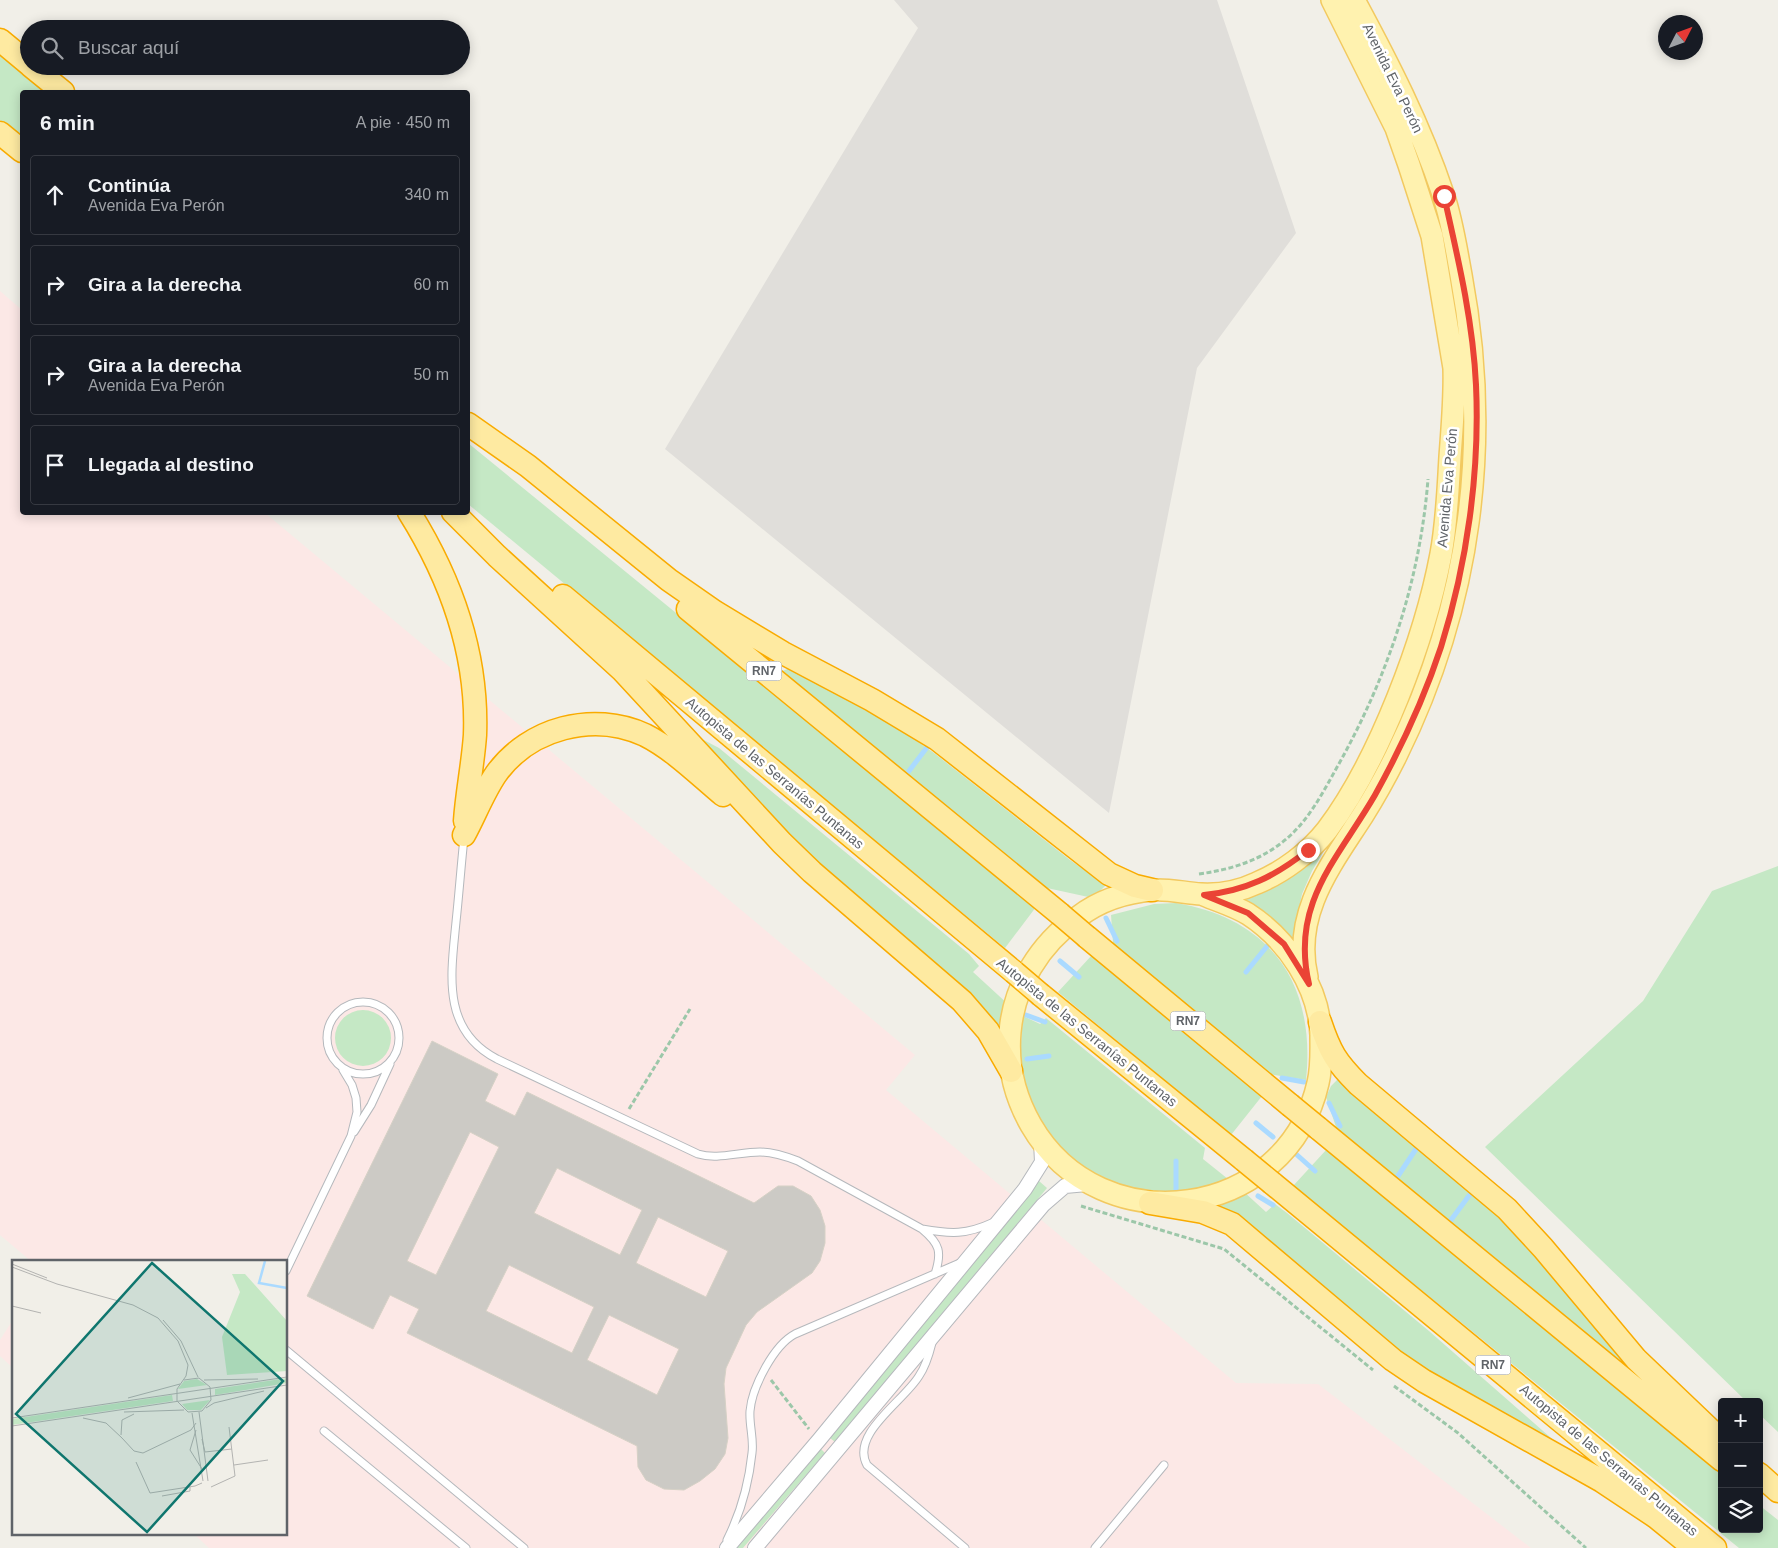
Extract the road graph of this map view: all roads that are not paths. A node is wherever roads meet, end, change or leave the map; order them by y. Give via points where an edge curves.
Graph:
1 (1332, 0) edge
2 (1354, 0) edge
3 (0, 40) edge
4 (20, 57) edge
5 (42, 75) edge
6 (61, 90) edge
7 (470, 427) edge
8 (470, 428) edge
9 (411, 515) edge
10 (456, 515) edge
11 (466, 515) edge
12 (464, 835) junction
13 (782, 843) junction
14 (1152, 890) junction
15 (1204, 895) junction
16 (1309, 984) junction
17 (1320, 1022) junction
18 (392, 1060) junction
19 (342, 1068) junction
20 (1011, 1071) junction
21 (351, 1136) junction
22 (1041, 1142) junction
23 (1087, 1184) junction
24 (1150, 1203) junction
25 (996, 1221) junction
26 (922, 1229) junction
27 (965, 1261) junction
28 (288, 1267) edge
29 (935, 1274) junction
30 (934, 1334) junction
31 (288, 1352) edge
32 (324, 1431) dead end
33 (1718, 1437) edge
34 (1718, 1457) edge
35 (1164, 1465) dead end
36 (1763, 1478) edge
37 (1778, 1491) edge
38 (1763, 1493) edge
39 (1778, 1506) edge
40 (466, 1548) edge
41 (524, 1548) edge
42 (725, 1548) edge
43 (755, 1548) edge
44 (965, 1548) edge
45 (1095, 1548) edge
46 (1694, 1548) edge
47 (1715, 1548) edge

1 - 15 main road, Avenida Eva Perón via 1396,128 1432,236 1455,389 1443,539 1421,631 1404,681 1373,751 1342,808 1325,832 1288,867 1246,888
2 - 16 main road, Avenida Eva Perón via 1404,95 1444,196 1472,343 1476,385 1475,443 1465,548 1441,648 1395,758 1362,817 1335,854 1317,892 1304,945
3 - 4 highway
5 - 6 highway
7 - 14 highway via 528,466 669,580 715,612 937,739 1103,870 1122,882
8 - 34 highway, RN7, bridge
9 - 12 highway via 448,586 460,622 474,688 474,736
10 - 13 highway via 622,670
11 - 47 highway, Autopista de las Serranías Puntanas / RN7, bridge via 1041,995
12 - 13 highway via 496,775 514,754 548,732 593,724 631,730 658,743
12 - 26 lane via 451,978 453,999 461,1024 488,1054 704,1156 760,1152 785,1156
13 - 20 highway via 962,1001 988,1031
14 - 15 main road
14 - 20 main road via 1125,894 1084,913 1059,931 1042,950 1028,971 1011,1020
15 - 16 main road via 1248,913 1284,944
16 - 17 main road
17 - 24 main road via 1322,1063 1313,1103 1293,1139 1280,1154 1265,1168 1230,1190 1192,1202
17 - 33 highway via 1330,1050 1341,1067 1392,1114 1507,1209 1631,1354
18 - 19 lane via 384,1068 362,1075
18 - 19 lane via 400,1038 395,1021 384,1008 373,1002 361,1001 339,1010 328,1028 328,1050
18 - 21 lane via 371,1106
19 - 21 lane via 356,1098 357,1112
20 - 22 main road via 1021,1108
21 - 28 lane
22 - 23 main road via 1058,1161
22 - 25 street via 1042,1162 1025,1189
23 - 24 main road
23 - 30 street via 1073,1184 1056,1192
24 - 46 highway via 1203,1212 1232,1224 1393,1360 1424,1381 1602,1481 1656,1517
25 - 26 lane via 968,1233
25 - 27 street
26 - 29 lane via 938,1248 940,1260
27 - 29 lane
27 - 42 street via 820,1440
29 - 42 lane via 795,1334 782,1344 763,1373 752,1401 752,1451 748,1474
30 - 43 street
30 - 44 lane via 920,1375 867,1435 863,1456 867,1465
31 - 41 lane
32 - 40 lane
35 - 45 lane
36 - 37 highway
38 - 39 highway

